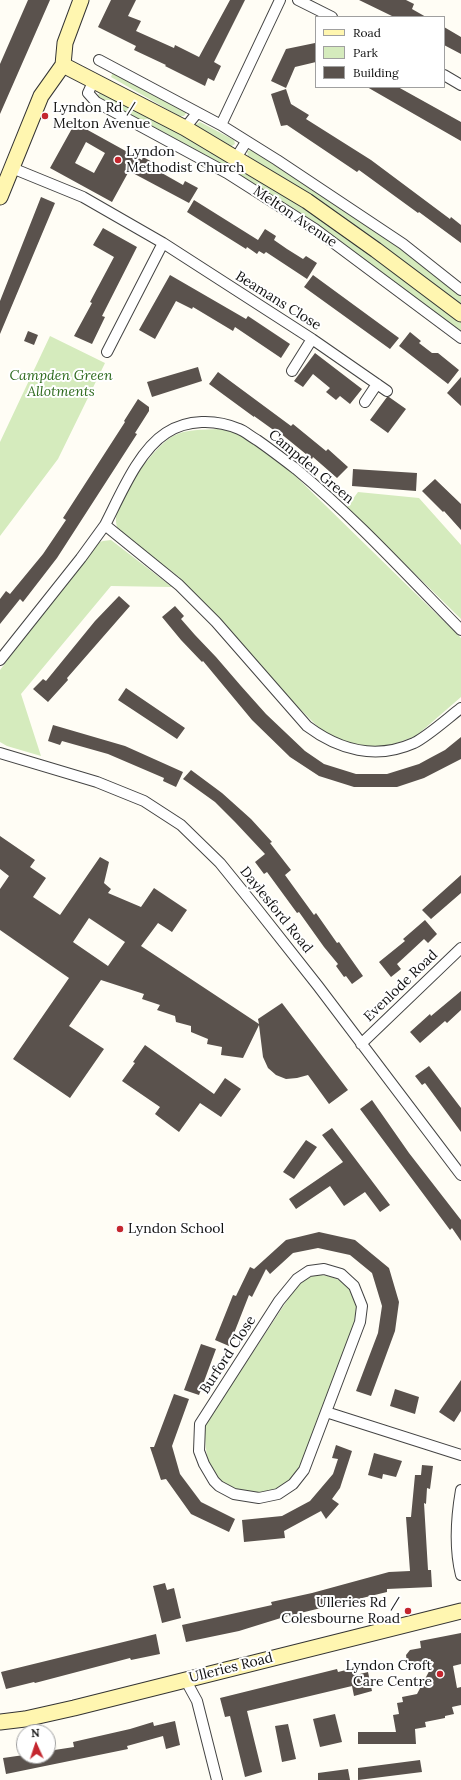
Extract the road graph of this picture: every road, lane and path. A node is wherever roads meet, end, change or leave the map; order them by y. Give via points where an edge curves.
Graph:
1 (81, 0) edge
2 (280, 0) edge
3 (298, 0) edge
4 (330, 16) edge
5 (99, 60) dead end
6 (63, 65) junction
7 (445, 76) edge
8 (93, 82) junction
9 (461, 85) edge
10 (197, 113) junction
11 (220, 125) junction
12 (184, 128) junction
13 (246, 142) junction
14 (236, 158) junction
15 (12, 168) junction
16 (0, 197) edge
17 (163, 243) junction
18 (461, 290) edge
19 (461, 314) edge
20 (461, 338) edge
21 (312, 339) junction
22 (107, 352) dead end
23 (292, 371) dead end
24 (377, 384) junction
25 (388, 391) dead end
26 (365, 402) dead end
27 (105, 525) junction
28 (461, 630) edge
29 (0, 660) edge
30 (461, 708) edge
31 (0, 753) edge
32 (461, 948) edge
33 (361, 1044) junction
34 (461, 1175) edge
35 (326, 1412) junction
36 (461, 1455) edge
37 (461, 1490) edge
38 (461, 1576) edge
39 (461, 1611) edge
40 (185, 1679) junction
41 (0, 1722) edge
42 (217, 1780) edge

1 - 6 street via 65,44
2 - 11 street
3 - 4 street
5 - 10 street
6 - 8 street, Melton Avenue
6 - 15 street via 41,96
7 - 9 street
8 - 12 street, Melton Avenue
8 - 20 street, Melton Avenue via 88,93 96,102 228,173 301,220
10 - 11 street
10 - 12 street
11 - 13 street
12 - 14 street, Melton Avenue
13 - 14 street
13 - 18 street via 403,244
14 - 19 street, Melton Avenue via 320,210
15 - 16 street
15 - 17 street, Beamans Close via 82,197
17 - 21 street, Beamans Close
17 - 22 street
21 - 23 street
21 - 24 street, Beamans Close
24 - 25 street, Beamans Close
24 - 26 street
27 - 28 street, Campden Green via 134,470 152,445 166,432 198,422 216,422 234,427 282,458 328,496
27 - 29 street, Campden Green
27 - 30 street via 179,585 216,622 306,726 319,736 362,752 395,750 415,742
31 - 33 street, Daylesford Road via 97,782 144,801 181,825 220,863
32 - 33 street, Evenlode Road
33 - 34 street, Daylesford Road
35 - 35 street, Burford Close via 360,1322 362,1306 354,1286 341,1274 324,1269 309,1271 297,1279 279,1301 200,1424 199,1451 209,1474 219,1486 251,1498 278,1494 293,1484 304,1470
35 - 36 street
37 - 38 street via 456,1522
39 - 40 street, Ulleries Road
40 - 41 street, Ulleries Road via 74,1708
40 - 42 street via 196,1700

